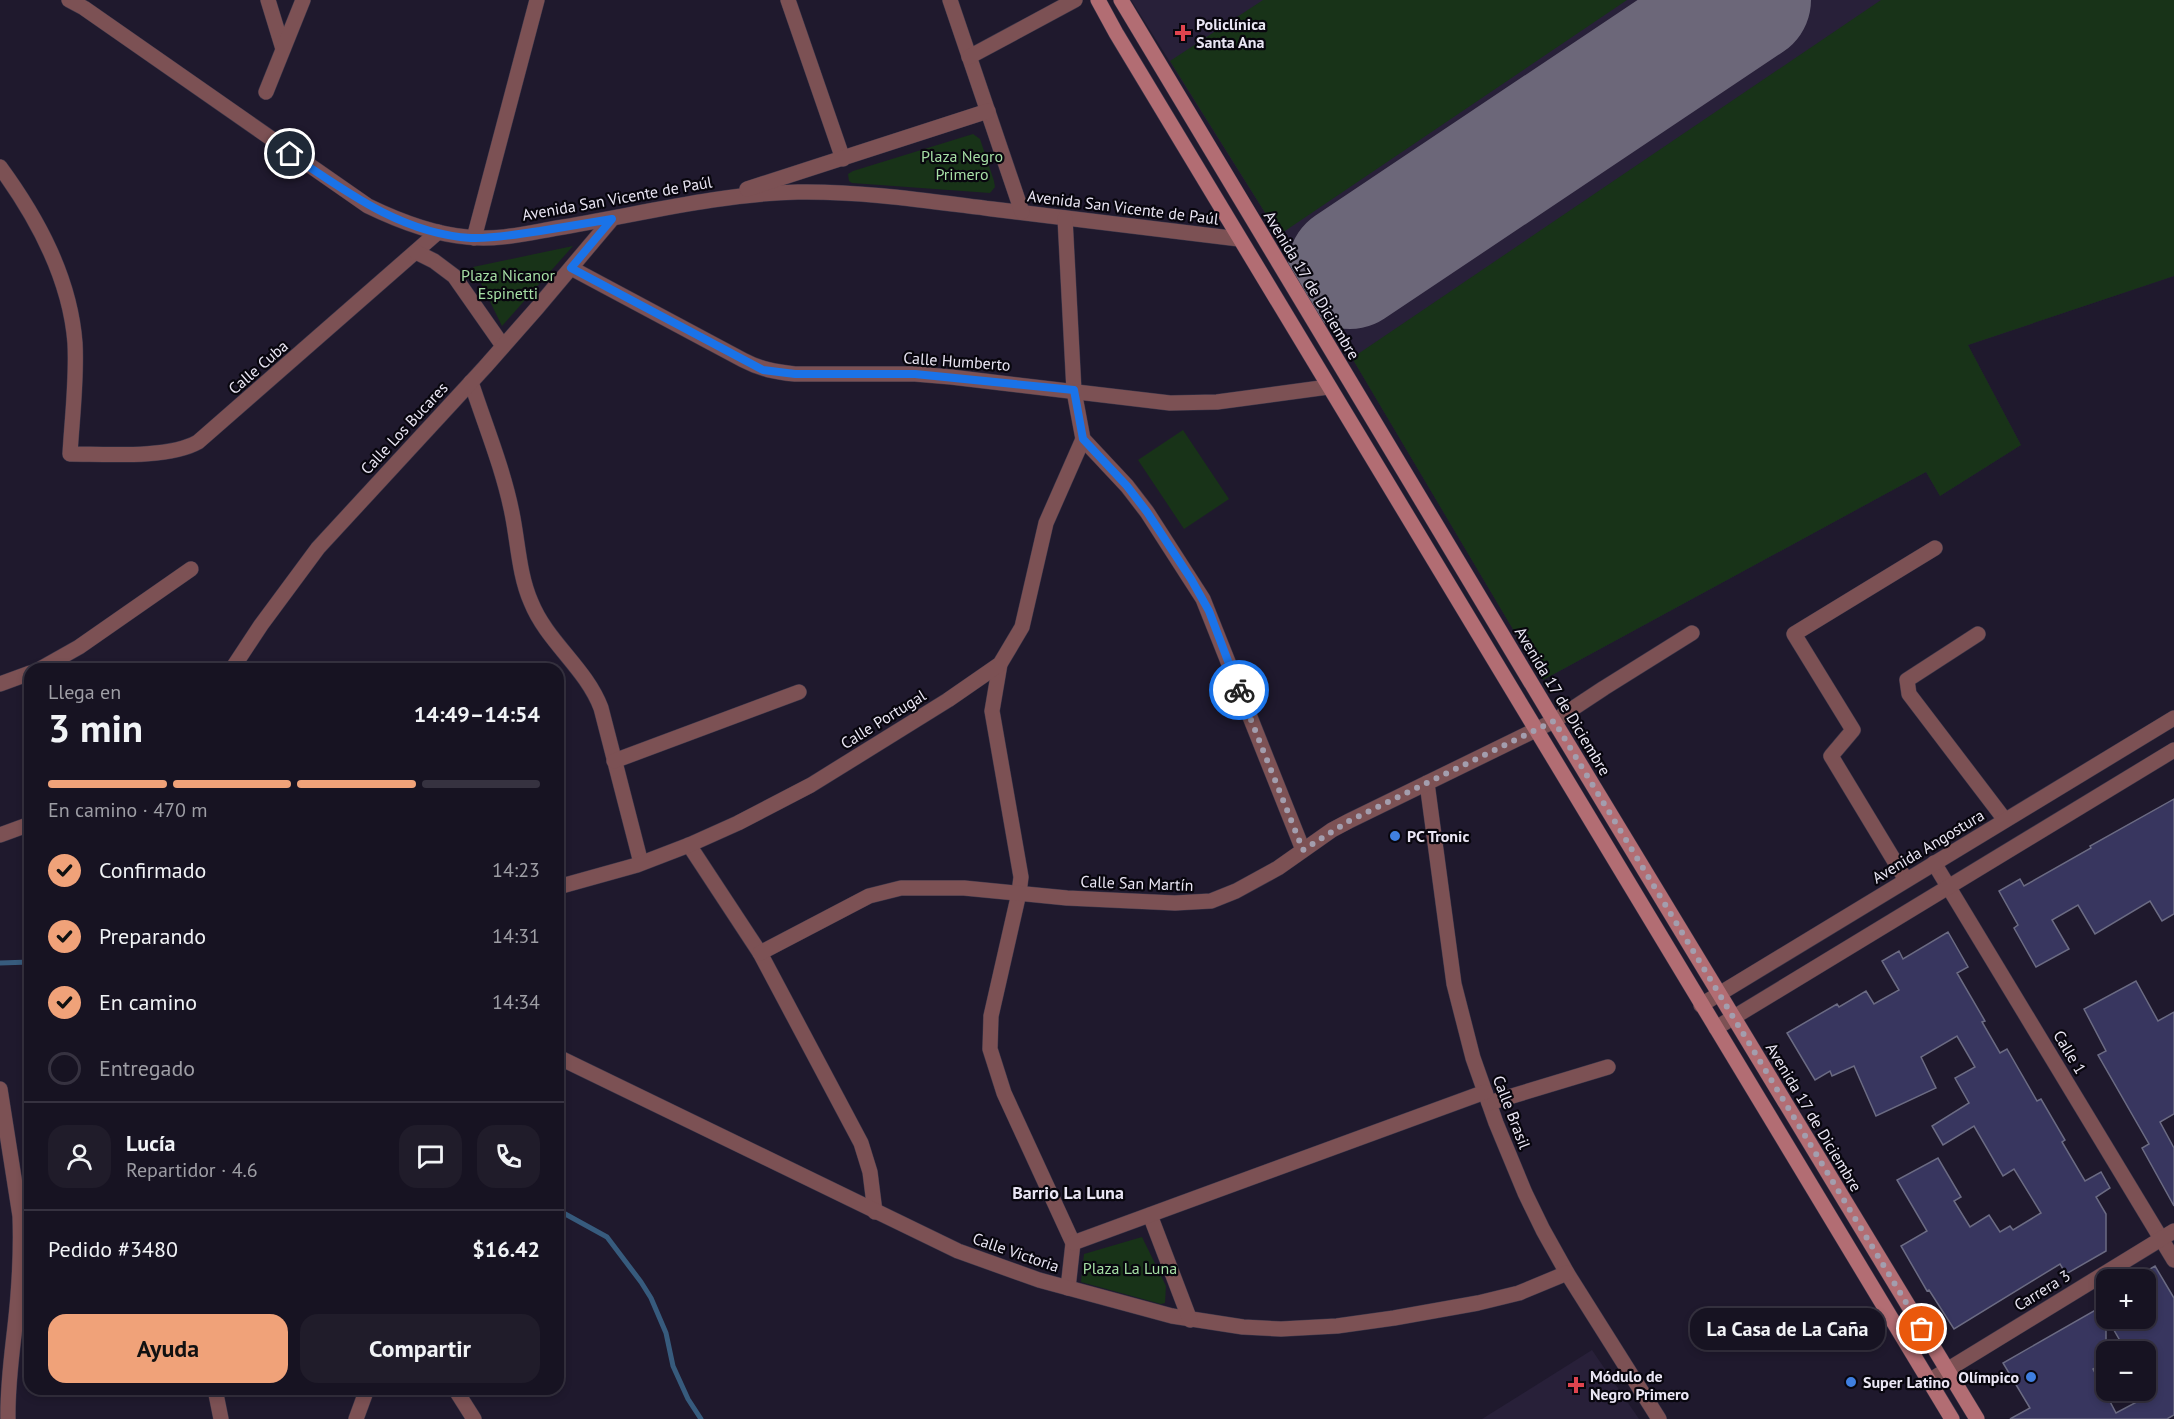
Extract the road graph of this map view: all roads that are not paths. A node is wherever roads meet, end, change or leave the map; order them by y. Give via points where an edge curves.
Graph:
1 (69, 0) edge
2 (268, 0) edge
3 (303, 0) edge
4 (537, 0) edge
5 (788, 0) edge
6 (950, 0) edge
7 (1075, 0) edge
8 (1098, 0) edge
9 (1121, 0) edge
10 (283, 49) junction
11 (969, 57) junction
12 (266, 92) dead end
13 (988, 111) junction
14 (843, 159) junction
15 (0, 167) edge
16 (719, 199) junction
17 (1022, 212) junction
18 (1065, 218) junction
19 (612, 219) junction
20 (438, 232) junction
21 (474, 238) junction
22 (1239, 239) junction
23 (416, 252) junction
24 (571, 268) junction
25 (503, 346) junction
26 (471, 382) junction
27 (1329, 387) junction
28 (1074, 390) junction
29 (1083, 439) junction
30 (1935, 548) dead end
31 (190, 569) dead end
32 (1692, 633) dead end
33 (1978, 634) dead end
34 (50, 663) edge
35 (236, 663) edge
36 (1000, 664) junction
37 (24, 675) edge
38 (0, 684) edge
39 (799, 692) dead end
40 (1554, 721) junction
41 (2172, 724) edge
42 (1535, 730) junction
43 (2174, 750) edge
44 (614, 761) junction
45 (1426, 783) junction
46 (2005, 820) junction
47 (24, 826) edge
48 (0, 835) edge
49 (689, 845) junction
50 (1303, 850) junction
51 (641, 863) junction
52 (1934, 863) junction
53 (1906, 880) junction
54 (564, 884) edge
55 (1949, 887) junction
56 (1019, 893) junction
57 (760, 953) junction
58 (1719, 994) junction
59 (1701, 1005) junction
60 (1733, 1018) junction
61 (1716, 1028) junction
62 (564, 1060) edge
63 (1608, 1067) dead end
64 (0, 1089) edge
65 (1487, 1097) junction
66 (875, 1212) junction
67 (1150, 1215) junction
68 (2168, 1235) edge
69 (1073, 1243) junction
70 (2174, 1260) edge
71 (1567, 1273) junction
72 (1068, 1288) junction
73 (1190, 1320) junction
74 (1947, 1370) junction
75 (1929, 1381) junction
76 (215, 1395) edge
77 (366, 1395) edge
78 (459, 1395) edge
79 (8, 1419) edge
80 (221, 1419) edge
81 (356, 1419) edge
82 (474, 1419) edge
83 (1659, 1419) edge
84 (1952, 1419) edge
85 (1977, 1419) edge

1 - 20 street, Avenida San Vicente de Paúl via 368,206
2 - 10 street
3 - 10 street
4 - 21 street
5 - 14 street
6 - 11 street
7 - 11 street
8 - 22 street
9 - 40 street, Avenida 17 de Diciembre
10 - 12 street
11 - 13 street
13 - 14 street
13 - 17 street
14 - 16 street
15 - 23 street, Calle Cuba via 42,232 67,297 75,369 70,454 163,452 190,447
16 - 17 street, Avenida San Vicente de Paúl via 757,194 845,193
16 - 19 street, Avenida San Vicente de Paúl
17 - 18 street, Avenida San Vicente de Paúl
18 - 22 street, Avenida San Vicente de Paúl
18 - 28 street
19 - 21 street, Avenida San Vicente de Paúl
19 - 24 street, Calle Los Bucares
20 - 21 street, Avenida San Vicente de Paúl
20 - 23 street, Calle Cuba
22 - 27 street
23 - 25 street via 454,276
24 - 25 street, Calle Los Bucares
24 - 28 street, Calle Humberto via 763,370 795,374 915,374
25 - 26 street, Calle Los Bucares
26 - 35 street, Calle Los Bucares via 318,548
26 - 44 street via 512,511 531,604 595,693
27 - 28 street, Calle Humberto via 1217,402 1170,403
27 - 42 street
28 - 29 street
29 - 36 street, Calle Portugal via 1046,523 1022,627
29 - 50 street via 1147,512 1203,599
30 - 53 street via 1794,634 1853,730 1831,756
31 - 34 street
32 - 40 street, Calle San Martín
33 - 46 street via 1907,680 1909,694
36 - 49 street, Calle Portugal via 811,785
36 - 56 street via 992,711 1020,863
37 - 38 street
39 - 44 street
40 - 42 street, Calle San Martín
40 - 58 street, Avenida 17 de Diciembre
41 - 46 street, Avenida Angostura
42 - 45 street, Calle San Martín
42 - 59 street
43 - 55 street
44 - 51 street
45 - 50 street, Calle San Martín via 1341,825
45 - 65 street, Calle Brasil via 1454,984
46 - 52 street, Avenida Angostura
47 - 48 street
49 - 51 street, Calle Portugal
49 - 57 street
50 - 56 street, Calle San Martín via 1236,891 1202,903
51 - 54 street, Calle Portugal
52 - 53 street, Avenida Angostura
52 - 55 street, Calle 1
53 - 58 street, Avenida Angostura
55 - 60 street
55 - 68 street, Calle 1
56 - 57 street, Calle San Martín via 936,888 885,891
56 - 69 street via 991,1016 990,1049 1004,1093
57 - 66 street via 861,1143 870,1172
58 - 59 street, Avenida Angostura
58 - 60 street, Avenida 17 de Diciembre
59 - 61 street
60 - 61 street
60 - 74 street, Avenida 17 de Diciembre
61 - 75 street
62 - 66 street, Calle Victoria
63 - 65 street
64 - 79 street via 21,1236
65 - 67 street
65 - 71 street, Calle Brasil via 1525,1193
66 - 72 street, Calle Victoria via 958,1251
67 - 69 street
67 - 73 street
68 - 70 street, Calle 1
68 - 74 street, Carrera 3
69 - 72 street
71 - 73 street, Calle Victoria via 1509,1296 1337,1326 1281,1329
71 - 83 street, Calle Brasil
72 - 73 street, Calle Victoria
74 - 75 street, Carrera 3
74 - 85 street, Avenida 17 de Diciembre
75 - 84 street
76 - 80 street
77 - 81 street
78 - 82 street

